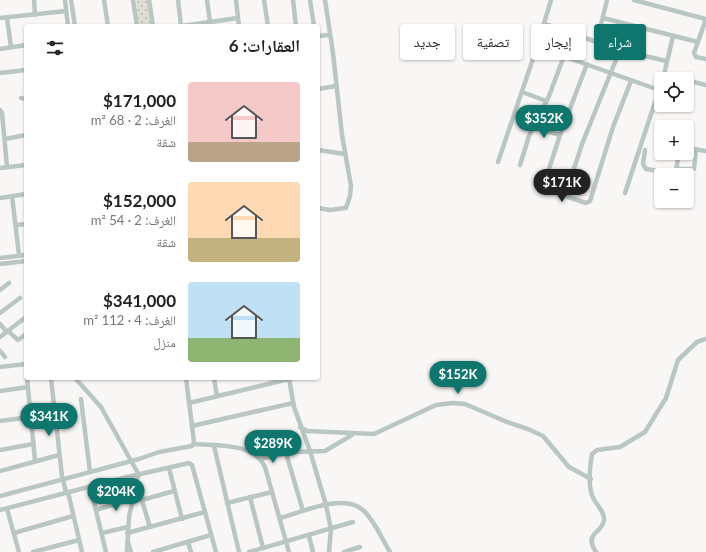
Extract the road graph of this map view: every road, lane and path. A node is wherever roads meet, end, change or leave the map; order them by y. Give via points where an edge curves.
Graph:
1 (34, 0) edge
2 (65, 0) edge
3 (71, 0) edge
4 (104, 0) edge
5 (133, 0) edge
6 (149, 0) edge
7 (178, 0) edge
8 (207, 0) edge
9 (236, 0) edge
10 (264, 0) edge
11 (293, 0) edge
12 (310, 0) edge
13 (325, 0) edge
14 (551, 0) edge
15 (607, 0) edge
16 (634, 0) edge
17 (66, 11) junction
18 (35, 15) junction
19 (0, 18) edge
20 (7, 18) junction
21 (238, 18) junction
22 (603, 18) junction
23 (706, 19) edge
24 (210, 22) junction
25 (68, 24) edge
26 (74, 24) edge
27 (108, 24) edge
28 (137, 24) edge
29 (153, 24) edge
30 (182, 24) edge
31 (196, 24) edge
32 (239, 24) edge
33 (268, 24) edge
34 (296, 24) edge
35 (314, 24) edge
36 (545, 24) edge
37 (601, 24) edge
38 (330, 35) junction
39 (320, 36) edge
40 (673, 36) junction
41 (698, 42) junction
42 (24, 46) edge
43 (11, 47) junction
44 (0, 49) edge
45 (646, 56) edge
46 (706, 59) edge
47 (533, 60) edge
48 (562, 60) edge
49 (576, 60) edge
50 (616, 60) edge
51 (666, 61) junction
52 (587, 64) junction
53 (24, 70) edge
54 (665, 72) edge
55 (610, 73) junction
56 (0, 74) edge
57 (631, 80) junction
58 (694, 82) dead end
59 (706, 85) edge
60 (336, 86) junction
61 (320, 88) edge
62 (654, 88) edge
63 (522, 92) junction
64 (21, 98) dead end
65 (24, 99) edge
66 (546, 101) junction
67 (654, 105) edge
68 (0, 110) edge
69 (533, 127) junction
70 (24, 135) edge
71 (560, 135) junction
72 (5, 139) junction
73 (696, 149) joint
74 (320, 150) edge
75 (645, 150) dead end
76 (706, 151) edge
77 (345, 154) junction
78 (498, 162) dead end
79 (24, 165) edge
80 (520, 166) dead end
81 (7, 167) junction
82 (0, 168) edge
83 (694, 169) edge
84 (654, 170) edge
85 (568, 188) junction
86 (625, 193) dead end
87 (24, 194) edge
88 (12, 196) junction
89 (0, 198) edge
90 (320, 208) edge
91 (24, 224) edge
92 (16, 226) junction
93 (19, 255) junction
94 (24, 255) edge
95 (0, 258) edge
96 (24, 261) edge
97 (0, 264) edge
98 (9, 283) dead end
99 (0, 290) edge
100 (20, 298) dead end
101 (0, 313) edge
102 (24, 318) edge
103 (0, 324) edge
104 (7, 331) junction
105 (24, 336) edge
106 (0, 337) edge
107 (706, 339) edge
108 (0, 350) edge
109 (5, 357) dead end
110 (24, 365) edge
111 (0, 368) edge
112 (27, 380) edge
113 (51, 380) edge
114 (77, 380) edge
115 (186, 380) edge
116 (214, 380) edge
117 (285, 380) edge
118 (289, 380) edge
119 (28, 387) junction
120 (0, 391) edge
121 (216, 396) junction
122 (81, 399) dead end
123 (189, 403) junction
124 (292, 404) junction
125 (31, 417) junction
126 (0, 421) edge
127 (192, 426) junction
128 (300, 427) junction
129 (352, 435) junction
130 (33, 444) junction
131 (194, 444) junction
132 (214, 446) junction
133 (0, 450) edge
134 (310, 452) junction
135 (286, 453) junction
136 (59, 455) junction
137 (260, 459) junction
138 (35, 460) junction
139 (132, 460) junction
140 (169, 468) junction
141 (0, 471) edge
142 (90, 472) junction
143 (139, 475) junction
144 (62, 479) junction
145 (136, 480) junction
146 (591, 480) junction
147 (90, 486) junction
148 (174, 491) junction
149 (67, 492) junction
150 (272, 492) junction
151 (0, 496) edge
152 (250, 498) junction
153 (132, 499) junction
154 (142, 500) junction
155 (227, 503) junction
156 (326, 505) junction
157 (8, 509) junction
158 (0, 510) edge
159 (96, 510) junction
160 (205, 512) junction
161 (303, 512) junction
162 (73, 516) junction
163 (280, 518) junction
164 (182, 519) junction
165 (353, 522) dead end
166 (128, 527) junction
167 (150, 527) junction
168 (330, 529) junction
169 (14, 532) junction
170 (102, 533) junction
171 (211, 535) junction
172 (127, 536) junction
173 (309, 536) junction
174 (79, 540) junction
175 (188, 542) junction
176 (286, 542) junction
177 (360, 547) dead end
178 (263, 548) junction
179 (18, 552) edge
180 (33, 552) edge
181 (82, 552) edge
182 (106, 552) edge
183 (127, 552) edge
184 (155, 552) edge
185 (191, 552) edge
186 (216, 552) edge
187 (239, 552) edge
188 (249, 552) edge
189 (289, 552) edge
190 (313, 552) edge
191 (329, 552) edge
192 (344, 552) edge
193 (390, 552) edge
194 (596, 552) edge

1 - 18 street
2 - 17 street
3 - 26 street
4 - 27 street
5 - 28 street
6 - 29 street
7 - 30 street
8 - 24 street
9 - 21 street
10 - 33 street
11 - 34 street
12 - 35 street
13 - 38 street
14 - 36 street
15 - 22 street
16 - 23 street
17 - 18 street
17 - 25 street
18 - 20 street
19 - 20 street
20 - 43 street
21 - 24 street
21 - 32 street
22 - 37 street
22 - 40 street
23 - 41 street
24 - 31 street
38 - 39 street
38 - 60 street
40 - 41 street
40 - 51 street
41 - 46 street via 694,56
42 - 43 street
43 - 44 street
45 - 51 street
47 - 63 street
48 - 66 street
49 - 52 street
50 - 55 street
51 - 54 street
52 - 55 street
52 - 71 street
53 - 56 street
55 - 57 street
55 - 85 street
57 - 62 street
57 - 85 street via 590,201 586,203 567,196
58 - 59 street
60 - 61 street
60 - 77 street
63 - 66 street
63 - 78 street
64 - 65 street
66 - 69 street
67 - 86 street
68 - 72 street
69 - 71 street
69 - 80 street
70 - 72 street
71 - 85 street via 546,178 548,182
72 - 81 street
73 - 76 street
73 - 83 street
74 - 77 street
75 - 84 street via 643,164 646,169
77 - 90 street via 351,189 346,208
79 - 81 street
81 - 82 street
87 - 88 street
88 - 89 street
88 - 92 street
91 - 92 street
92 - 93 street
93 - 94 street
93 - 95 street
96 - 97 street
98 - 99 street
100 - 101 street
102 - 104 street
103 - 104 street
104 - 105 street via 18,340
104 - 106 street
107 - 146 street via 697,342 678,360 666,398 645,432 620,447 593,452
108 - 109 street
110 - 111 street
112 - 119 street
113 - 136 street
114 - 139 street via 101,407
115 - 123 street
116 - 121 street
117 - 121 street
118 - 124 street
119 - 120 street
119 - 125 street
121 - 123 street
122 - 142 street
123 - 127 street
124 - 127 street
124 - 128 street
125 - 126 street
125 - 130 street
127 - 131 street
128 - 129 street via 307,431
128 - 134 street
129 - 134 street via 330,449
129 - 146 street via 378,433 436,405 453,402 465,404 543,436 569,467
130 - 133 street
130 - 138 street
131 - 132 street
131 - 139 street
132 - 137 street via 244,449 253,452
132 - 155 street
134 - 135 street
134 - 156 street
135 - 137 street
135 - 161 street
136 - 138 street
136 - 144 street
137 - 150 street
138 - 141 street
139 - 142 street
139 - 143 street
140 - 143 street
140 - 148 street
140 - 160 street via 189,463 192,465
142 - 144 street
143 - 145 street
143 - 147 street
144 - 149 street
144 - 151 street
145 - 153 street
145 - 154 street
146 - 194 street via 592,495 604,518 592,539
147 - 149 street
147 - 159 street
148 - 154 street
148 - 164 street
149 - 157 street
149 - 162 street
150 - 152 street
150 - 163 street
152 - 155 street
152 - 178 street
153 - 159 street
153 - 166 street
154 - 167 street
155 - 187 street
156 - 161 street
156 - 168 street
156 - 193 street via 342,502 359,507 367,515
157 - 158 street
157 - 169 street
159 - 170 street
160 - 164 street
160 - 171 street
161 - 163 street
162 - 169 street
162 - 174 street
163 - 176 street
164 - 167 street
165 - 168 street
166 - 170 street
166 - 172 street
167 - 172 street
168 - 173 street
168 - 191 street
169 - 179 street
170 - 182 street
171 - 175 street
171 - 186 street
172 - 183 street
173 - 176 street
173 - 190 street
174 - 180 street
174 - 181 street
175 - 184 street
175 - 185 street
176 - 178 street
176 - 189 street
177 - 192 street
178 - 188 street

